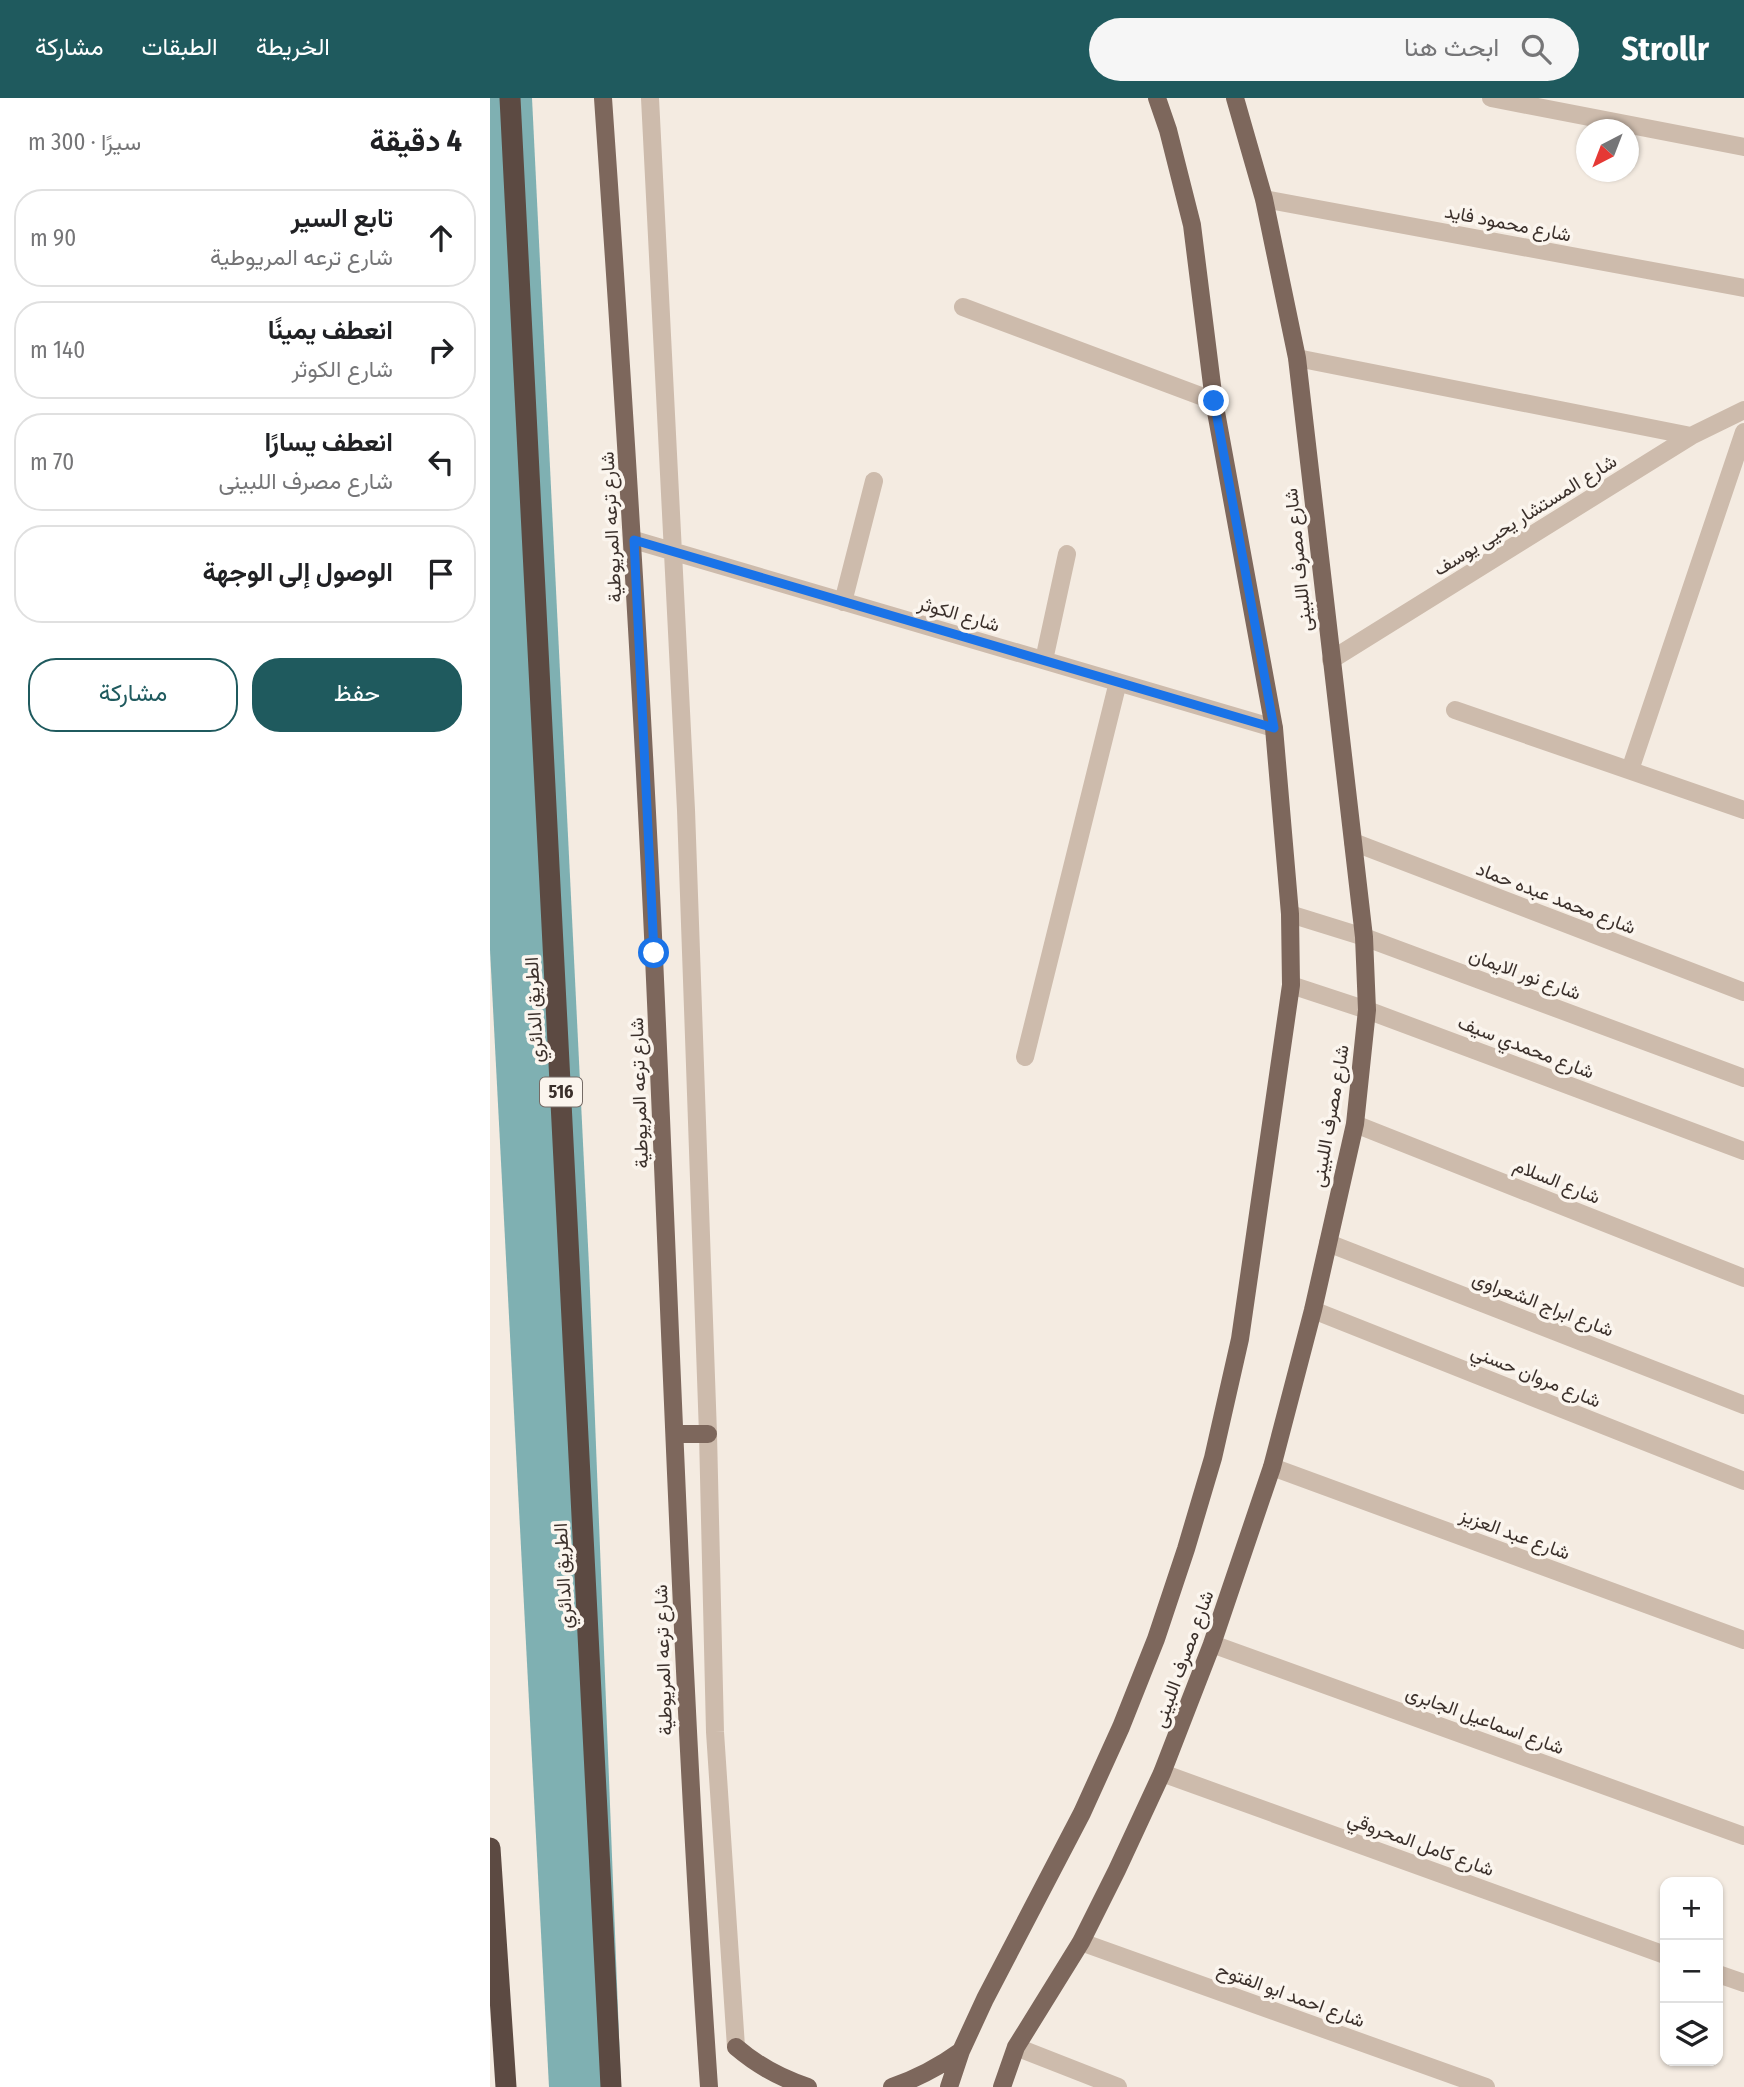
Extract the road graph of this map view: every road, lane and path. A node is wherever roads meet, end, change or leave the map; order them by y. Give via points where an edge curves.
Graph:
1 (510, 98) edge
2 (603, 98) edge
3 (650, 98) edge
4 (1157, 98) edge
5 (1235, 98) edge
6 (1491, 98) edge
7 (1744, 147) edge
8 (1264, 199) junction
9 (1744, 288) edge
10 (963, 307) dead end
11 (1297, 358) junction
12 (1214, 401) junction
13 (1744, 410) edge
14 (1744, 432) edge
15 (1691, 436) junction
16 (874, 481) dead end
17 (634, 540) junction
18 (673, 552) junction
19 (1067, 554) dead end
20 (843, 602) junction
21 (1044, 660) junction
22 (1331, 660) junction
23 (1118, 682) junction
24 (1455, 710) dead end
25 (1274, 728) junction
26 (1630, 770) junction
27 (1744, 810) edge
28 (1353, 842) junction
29 (1290, 914) junction
30 (1364, 937) junction
31 (1291, 985) junction
32 (1744, 992) edge
33 (1367, 1010) junction
34 (1025, 1057) dead end
35 (1744, 1077) edge
36 (1354, 1124) junction
37 (1744, 1151) edge
38 (1328, 1243) junction
39 (1744, 1278) edge
40 (1313, 1310) junction
41 (1744, 1405) edge
42 (675, 1434) junction
43 (708, 1434) junction
44 (1272, 1467) junction
45 (1744, 1480) edge
46 (1744, 1640) edge
47 (1212, 1644) junction
48 (1162, 1773) junction
49 (1744, 1836) edge
50 (490, 1848) edge
51 (1081, 1942) junction
52 (1660, 1953) edge
53 (1723, 1976) edge
54 (1744, 1983) edge
55 (736, 2047) joint
56 (1016, 2047) junction
57 (961, 2051) junction
58 (506, 2087) edge
59 (611, 2087) edge
60 (709, 2087) edge
61 (808, 2087) edge
62 (892, 2087) edge
63 (949, 2087) edge
64 (1002, 2087) edge
65 (1118, 2087) edge
66 (1486, 2087) edge

1 - 59 highway, الطريق الدائري / 516
2 - 17 main road, شارع ترعه المريوطية
3 - 18 street
4 - 12 main road, شارع مصرف اللبينى via 1192,225
5 - 8 main road, شارع مصرف اللبينى
6 - 7 street
8 - 9 street, شارع محمود فايد
8 - 11 main road, شارع مصرف اللبينى
10 - 12 street
11 - 15 street
11 - 22 main road, شارع مصرف اللبينى
12 - 25 main road, شارع مصرف اللبينى
13 - 15 street, شارع المستشار يحيى يوسف
14 - 26 street
15 - 22 street, شارع المستشار يحيى يوسف
16 - 20 street
17 - 18 street, شارع الكوثر
17 - 42 main road, شارع ترعه المريوطية
18 - 20 street, شارع الكوثر
18 - 43 street
19 - 21 street
20 - 21 street, شارع الكوثر
21 - 23 street, شارع الكوثر
22 - 28 main road, شارع مصرف اللبينى
23 - 25 street, شارع الكوثر
23 - 34 street
24 - 26 street
25 - 29 main road, شارع مصرف اللبينى
26 - 27 street
28 - 30 main road, شارع مصرف اللبينى
28 - 32 street, شارع محمد عبده حماد
29 - 30 street, شارع نور الايمان
29 - 31 main road, شارع مصرف اللبينى
30 - 33 main road, شارع مصرف اللبينى
30 - 35 street, شارع نور الايمان
31 - 33 street, شارع محمدي سيف
31 - 57 main road, شارع مصرف اللبينى via 1240,1339 1186,1549 1121,1727
33 - 36 main road, شارع مصرف اللبينى
33 - 37 street, شارع محمدي سيف
36 - 38 main road, شارع مصرف اللبينى
36 - 39 street, شارع السلام
38 - 40 main road, شارع مصرف اللبينى
38 - 41 street, شارع ابراج الشعراوى
40 - 44 main road, شارع مصرف اللبينى
40 - 45 street, شارع مروان حسني
42 - 43 main road
42 - 60 main road, شارع ترعه المريوطية via 693,1853
43 - 55 street via 716,1732
44 - 46 street, شارع عبد العزيز
44 - 47 main road, شارع مصرف اللبينى
47 - 48 main road, شارع مصرف اللبينى
47 - 49 street, شارع اسماعيل الجابرى
48 - 51 main road, شارع مصرف اللبينى
48 - 52 street, شارع كامل المحروقي
50 - 58 highway
51 - 56 main road, شارع مصرف اللبينى
51 - 66 street, شارع احمد ابو الفتوح
53 - 54 street
55 - 61 main road via 757,2065
56 - 64 main road, شارع مصرف اللبينى
56 - 65 street
57 - 62 main road via 915,2080
57 - 63 main road, شارع مصرف اللبينى

